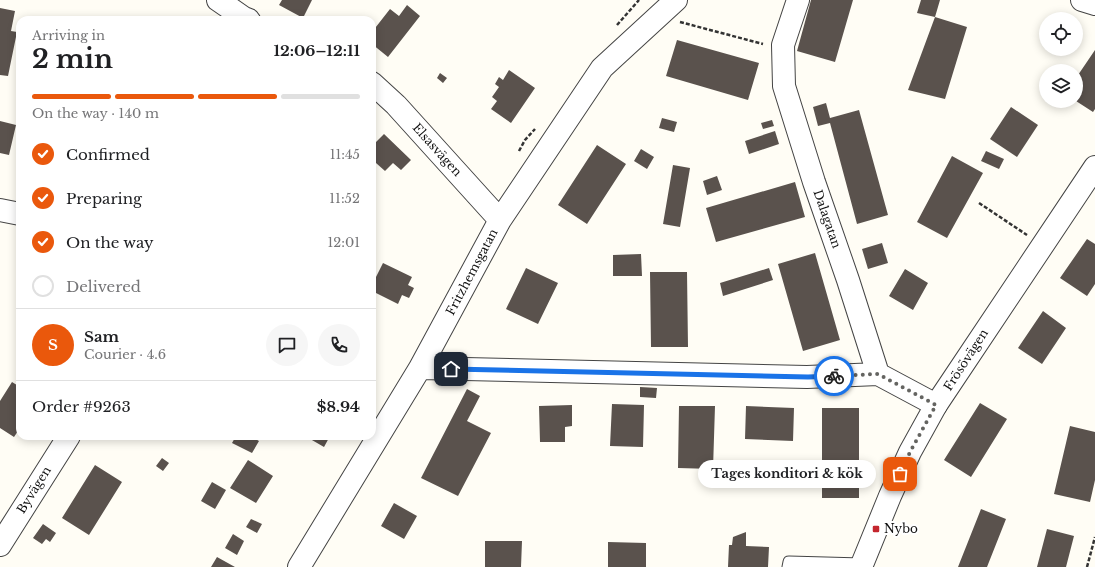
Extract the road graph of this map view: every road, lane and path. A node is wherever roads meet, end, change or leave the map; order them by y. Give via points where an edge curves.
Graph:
1 (218, 0) edge
2 (798, 0) edge
3 (1082, 0) edge
4 (1095, 4) edge
5 (669, 7) edge
6 (245, 14) edge
7 (783, 44) junction
8 (376, 87) edge
9 (1095, 167) edge
10 (979, 203) dead end
11 (0, 210) edge
12 (16, 213) edge
13 (500, 220) junction
14 (1042, 245) junction
15 (420, 368) junction
16 (878, 374) junction
17 (936, 405) junction
18 (66, 440) edge
19 (1095, 537) edge
20 (0, 545) edge
21 (821, 565) edge
22 (861, 566) edge
23 (299, 567) edge
24 (788, 567) edge
25 (1086, 567) edge

1 - 6 street
2 - 7 street, Dalagatan
3 - 4 street
5 - 7 path via 674,21 766,45
5 - 13 street, Fritzhemsgatan via 602,68
7 - 16 street, Dalagatan via 784,86
8 - 13 street, Elsasvägen via 396,105
9 - 14 street, Frösövägen
10 - 14 path
11 - 12 street
13 - 15 street, Fritzhemsgatan
14 - 17 street, Frösövägen
15 - 16 street via 808,377
15 - 23 street, Fritzhemsgatan
16 - 17 street
17 - 22 street, Frösövägen via 910,452
18 - 20 street, Byvägen
19 - 25 path
21 - 22 lane
21 - 24 lane via 789,562

